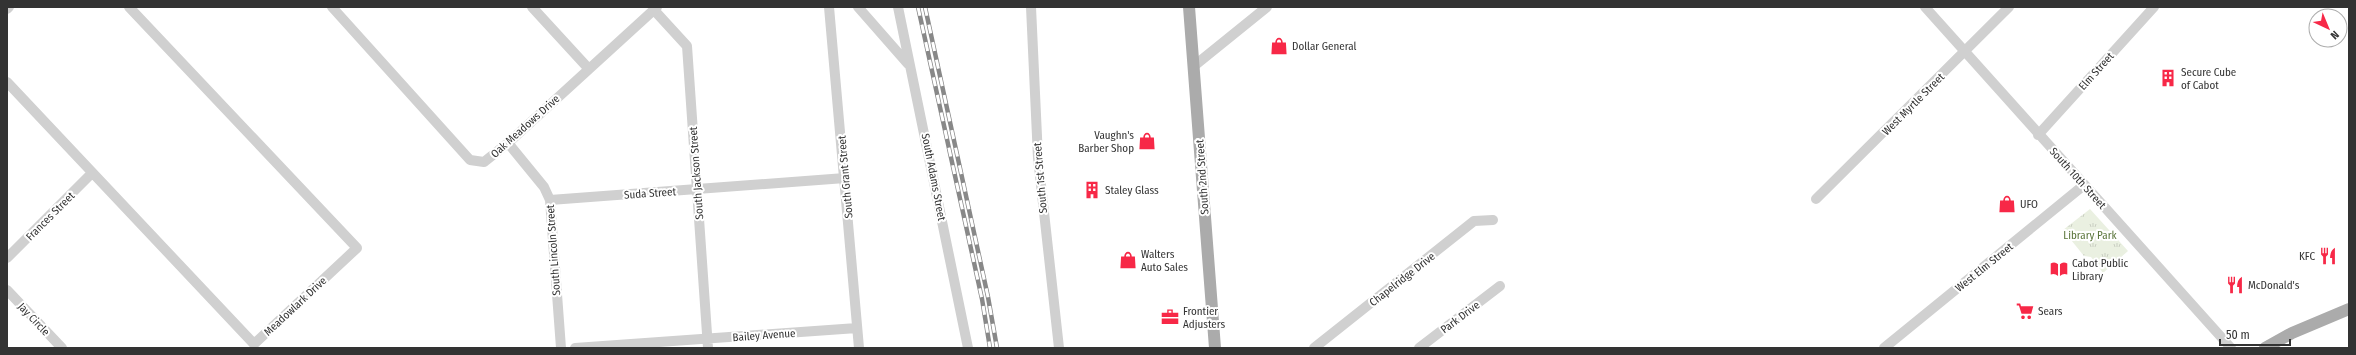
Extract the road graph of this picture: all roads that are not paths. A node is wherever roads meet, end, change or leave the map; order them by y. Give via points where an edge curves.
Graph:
1 (130, 7) edge
2 (332, 7) edge
3 (532, 7) edge
4 (829, 7) edge
5 (858, 7) edge
6 (898, 7) edge
7 (1031, 7) edge
8 (1189, 7) edge
9 (1266, 7) edge
10 (1925, 7) edge
11 (2009, 7) edge
12 (2154, 7) edge
13 (656, 8) edge
14 (1965, 52) junction
15 (1194, 66) junction
16 (911, 67) junction
17 (588, 68) junction
18 (7, 82) edge
19 (2038, 135) junction
20 (508, 143) junction
21 (92, 173) junction
22 (845, 178) junction
23 (2084, 185) junction
24 (697, 190) junction
25 (1816, 199) dead end
26 (550, 200) junction
27 (1493, 220) dead end
28 (7, 258) edge
29 (1500, 286) dead end
30 (7, 290) edge
31 (2349, 309) edge
32 (857, 328) junction
33 (708, 343) edge
34 (62, 348) edge
35 (561, 348) edge
36 (575, 348) edge
37 (859, 348) edge
38 (968, 348) edge
39 (1059, 348) edge
40 (1215, 348) edge
41 (1314, 348) edge
42 (1419, 348) edge
43 (1884, 348) edge
44 (2231, 348) edge
45 (2265, 348) edge

1 - 21 street, Meadowlark Drive via 358,248 254,344
2 - 20 street, Oak Meadows Drive via 470,160 484,162
3 - 17 street
4 - 22 street, South Grant Street
5 - 16 street
6 - 16 street, South Adams Street
7 - 39 street, South 1st Street via 1038,158
8 - 15 main road, South 2nd Street
9 - 15 street
10 - 14 street, South 10th Street
11 - 14 street, West Myrtle Street
12 - 19 street, Elm Street
13 - 17 street, Oak Meadows Drive
13 - 24 street, South Jackson Street via 687,46
14 - 19 street, South 10th Street
14 - 25 street, West Myrtle Street
15 - 40 main road, South 2nd Street
16 - 38 street, South Adams Street
17 - 20 street, Oak Meadows Drive
18 - 21 street, Meadowlark Drive
19 - 23 street, South 10th Street
20 - 26 street, South Lincoln Street via 544,187
21 - 28 street, Frances Street
22 - 24 street, Suda Street
22 - 32 street, South Grant Street
23 - 43 street, West Elm Street
23 - 44 street, South 10th Street
24 - 26 street, Suda Street
24 - 33 street, South Jackson Street
26 - 35 street, South Lincoln Street
27 - 41 street, Chapelridge Drive via 1474,221
29 - 42 street, Park Drive
30 - 34 street, Jay Circle
31 - 45 main road via 2292,333
32 - 33 street, Bailey Avenue
32 - 37 street, South Grant Street
33 - 36 street, Bailey Avenue

